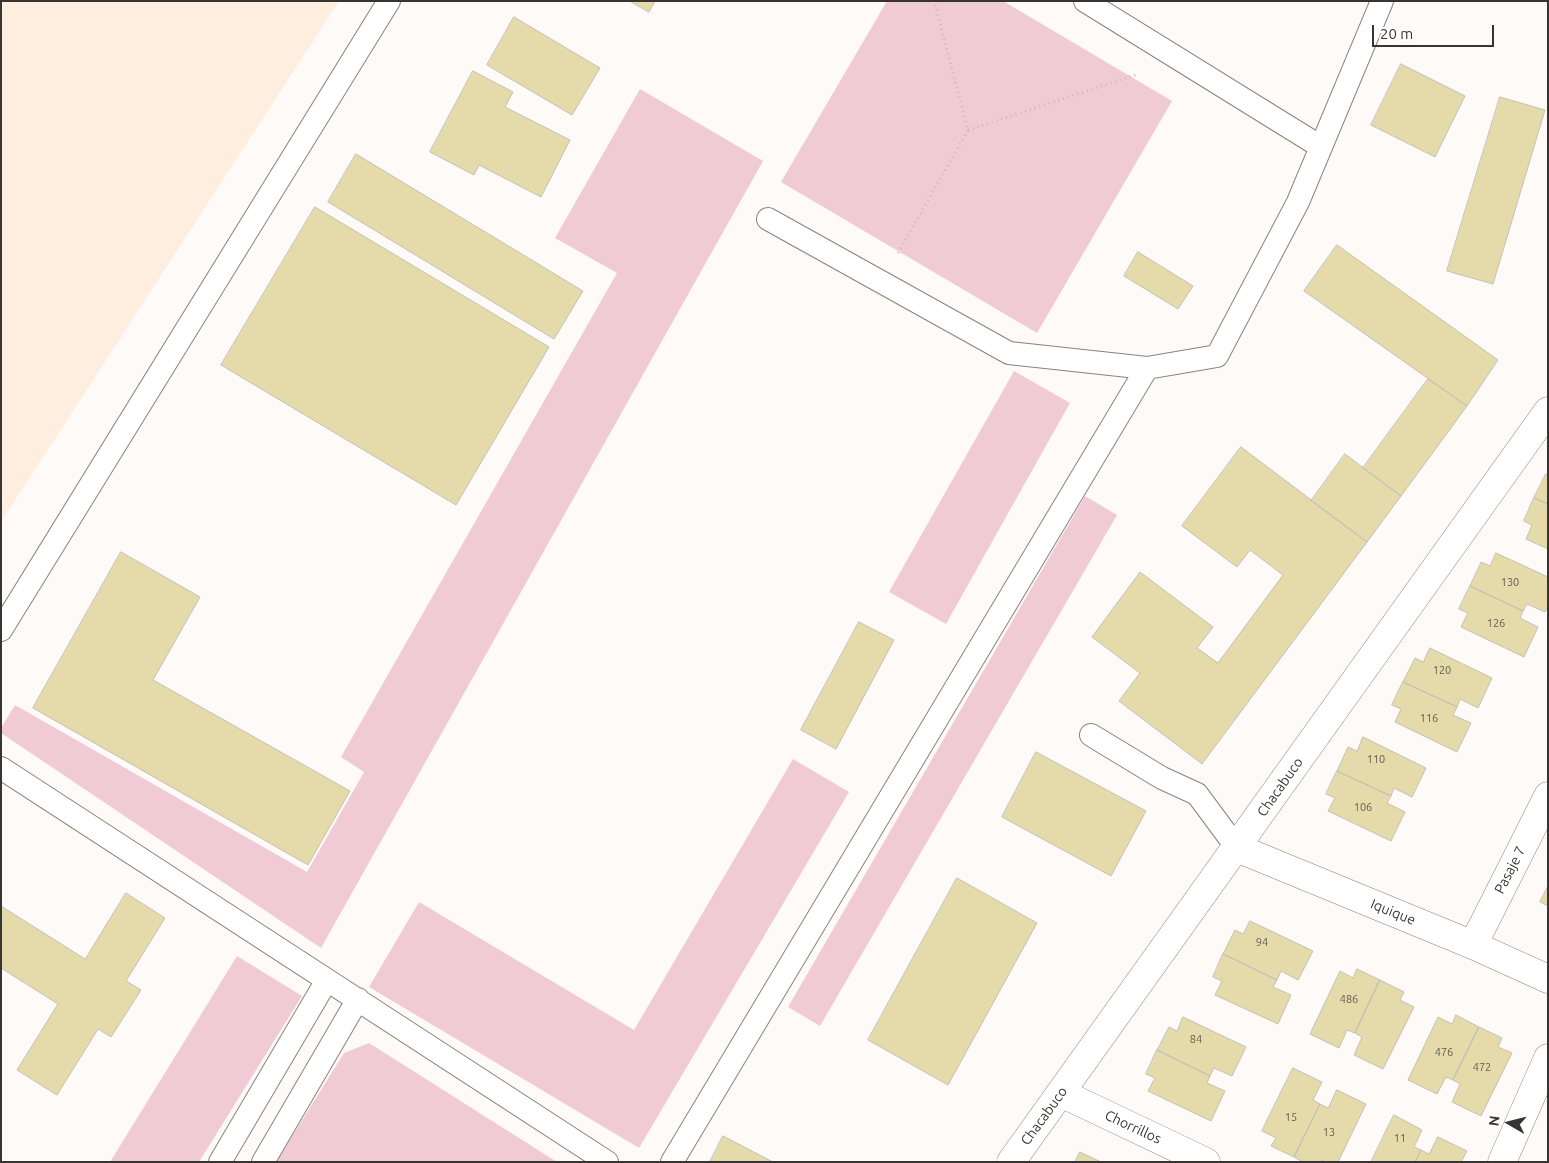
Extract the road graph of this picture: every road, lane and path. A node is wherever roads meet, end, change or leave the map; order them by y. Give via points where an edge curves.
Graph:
1 (389, 1) edge
2 (934, 1) edge
3 (1085, 1) edge
4 (1382, 1) edge
5 (1180, 60) junction
6 (968, 130) junction
7 (1321, 147) junction
8 (768, 219) dead end
9 (881, 282) junction
10 (1147, 368) junction
11 (1548, 411) edge
12 (1, 630) edge
13 (1091, 735) dead end
14 (1, 768) edge
15 (1548, 796) edge
16 (1237, 848) junction
17 (1473, 945) junction
18 (1548, 979) edge
19 (327, 980) junction
20 (358, 999) junction
21 (1548, 1058) edge
22 (1061, 1093) junction
23 (220, 1162) edge
24 (263, 1162) edge
25 (607, 1162) edge
26 (672, 1162) edge
27 (1011, 1162) edge
28 (1206, 1162) edge
29 (1502, 1162) edge

1 - 12 lane
2 - 6 path
3 - 5 lane
4 - 7 lane
5 - 6 path
5 - 7 lane
6 - 9 path
7 - 10 lane via 1298,202 1217,356
8 - 9 lane
9 - 10 lane via 1009,354
10 - 26 lane
11 - 16 street, Chacabuco
13 - 16 lane via 1162,778 1197,794
14 - 19 lane
15 - 17 street, Pasaje 7
16 - 17 street, Iquique
16 - 22 street, Chacabuco
17 - 18 street, Iquique
19 - 20 lane
19 - 23 lane
20 - 24 lane
20 - 25 lane
21 - 29 street
22 - 27 street, Chacabuco
22 - 28 street, Chorrillos

